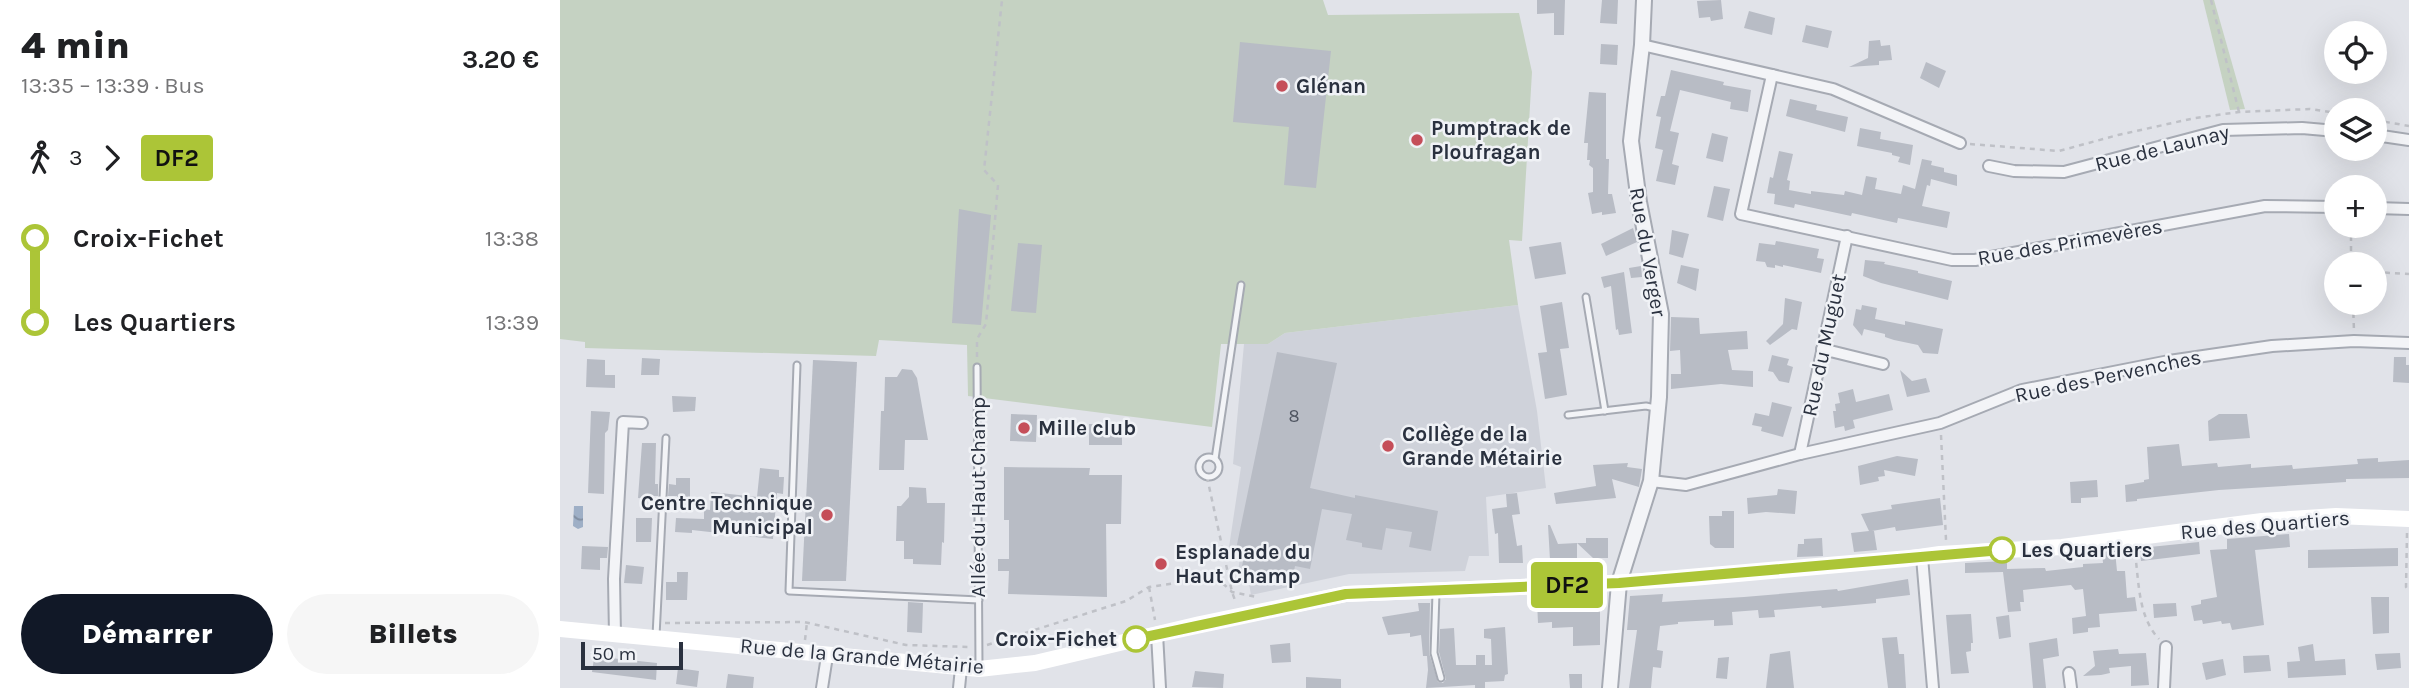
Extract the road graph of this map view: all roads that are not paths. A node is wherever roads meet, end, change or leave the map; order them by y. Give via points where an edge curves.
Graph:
1 (1644, 0) edge
2 (1642, 45) junction
3 (1772, 75) junction
4 (2324, 130) edge
5 (2387, 136) edge
6 (2409, 139) edge
7 (1960, 143) road end
8 (1989, 166) dead end
9 (2324, 207) edge
10 (2387, 208) edge
11 (2409, 209) edge
12 (1847, 236) junction
13 (1241, 285) dead end
14 (1586, 297) dead end
15 (2409, 343) edge
16 (1822, 349) junction
17 (1883, 364) dead end
18 (797, 365) dead end
19 (977, 367) road end
20 (1658, 408) junction
21 (1605, 411) junction
22 (1568, 415) dead end
23 (642, 423) dead end
24 (666, 438) dead end
25 (1800, 454) junction
26 (1216, 459) junction
27 (1651, 481) junction
28 (2408, 519) edge
29 (1922, 557) junction
30 (1619, 583) junction
31 (1436, 590) junction
32 (979, 600) junction
33 (560, 629) edge
34 (656, 631) junction
35 (1157, 634) junction
36 (615, 635) junction
37 (2166, 647) road end
38 (827, 656) junction
39 (961, 668) junction
40 (979, 669) junction
41 (2069, 673) dead end
42 (1441, 678) dead end
43 (822, 688) edge
44 (959, 688) edge
45 (1160, 688) edge
46 (1610, 688) edge
47 (1933, 688) edge
48 (2071, 688) edge
49 (2164, 688) edge

1 - 2 street, Rue du Verger
2 - 3 street
2 - 20 street, Rue du Verger via 1631,141 1661,314
3 - 7 street via 1833,89
3 - 12 street, Rue des Primevères via 1741,214
4 - 8 street, Rue de Launay via 2223,130 2064,172 2014,172
5 - 6 street
9 - 12 street, Rue des Primevères via 2265,206 1975,260 1952,260
10 - 11 street
12 - 16 street, Rue du Muguet
13 - 26 lane
14 - 21 lane
15 - 25 street, Rue des Pervenches via 2272,346 2156,363 2022,390 1940,424
16 - 17 street
16 - 25 street, Rue du Muguet
18 - 32 lane via 789,591
19 - 32 lane, Allée du Haut Champ
20 - 21 lane
20 - 27 street, Rue du Verger
21 - 22 lane
23 - 36 street via 623,422
24 - 34 lane
25 - 27 street, Rue des Pervenches via 1686,485
26 - 26 lane via 1219,470 1214,476 1199,471 1200,461 1209,456
27 - 30 street, Rue du Verger
28 - 29 main road, Rue des Quartiers via 2336,516 2262,521 2062,547
29 - 30 main road, Rue des Quartiers
29 - 47 street
30 - 31 main road, Rue de la Grande Métairie
30 - 46 street, Rue du Verger
31 - 35 main road, Rue de la Grande Métairie via 1346,594
31 - 42 lane via 1434,653
32 - 40 lane, Allée du Haut Champ
33 - 36 main road, Rue de la Grande Métairie
34 - 36 main road, Rue de la Grande Métairie
34 - 38 main road, Rue de la Grande Métairie
35 - 40 main road, Rue de la Grande Métairie via 1035,663
35 - 45 street
37 - 49 street
38 - 39 main road, Rue de la Grande Métairie
38 - 43 street
39 - 40 main road, Rue de la Grande Métairie
39 - 44 street
41 - 48 street

